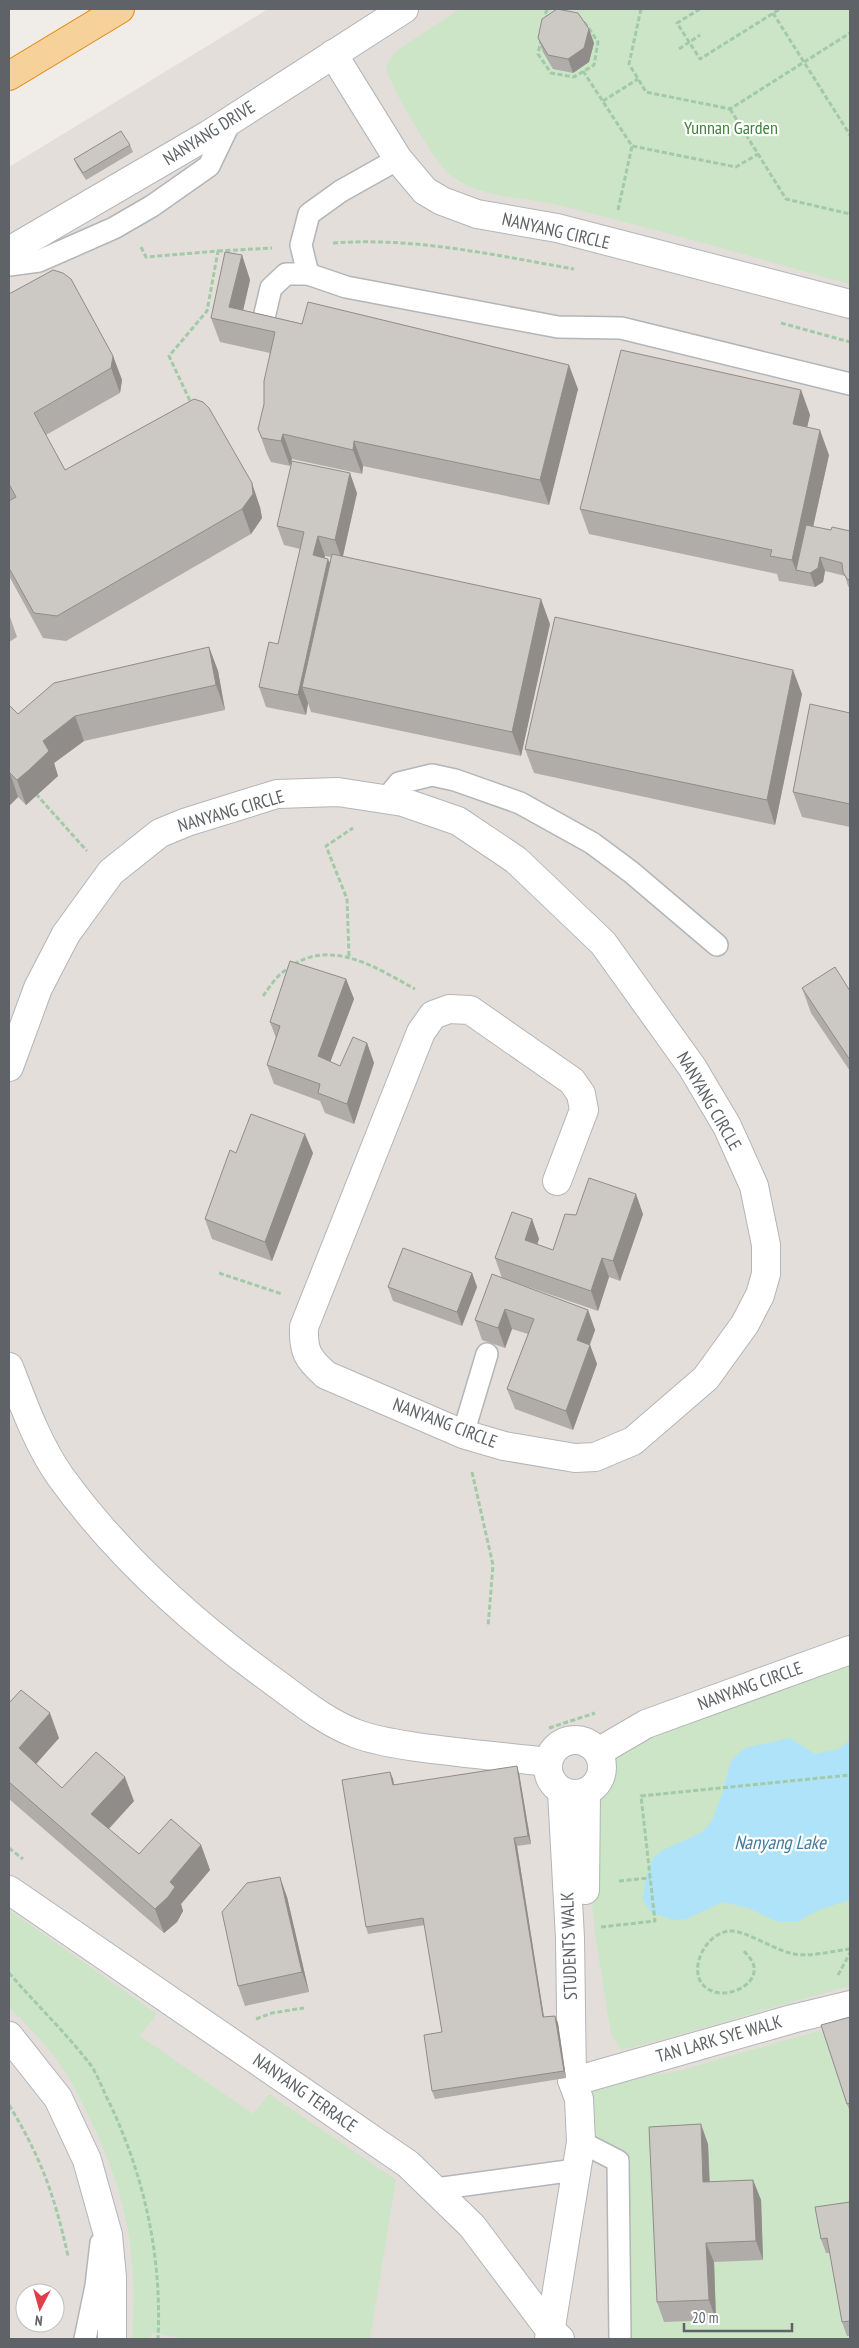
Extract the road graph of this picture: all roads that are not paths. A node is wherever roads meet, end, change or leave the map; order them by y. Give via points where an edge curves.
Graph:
1 (120, 9) edge
2 (404, 9) edge
3 (333, 54) junction
4 (9, 76) edge
5 (231, 120) junction
6 (398, 159) junction
7 (9, 251) edge
8 (9, 265) edge
9 (308, 274) junction
10 (850, 304) edge
11 (263, 322) edge
12 (850, 384) edge
13 (386, 799) junction
14 (717, 945) dead end
15 (9, 1067) edge
16 (557, 1182) dead end
17 (487, 1354) dead end
18 (9, 1367) edge
19 (463, 1434) junction
20 (850, 1650) edge
21 (598, 1752) junction
22 (548, 1762) junction
23 (574, 1792) junction
24 (9, 1890) edge
25 (850, 2005) edge
26 (9, 2036) edge
27 (580, 2085) junction
28 (581, 2142) junction
29 (575, 2170) junction
30 (436, 2189) junction
31 (100, 2201) junction
32 (553, 2336) edge
33 (85, 2339) edge
34 (112, 2339) edge
35 (620, 2339) edge

1 - 4 highway
2 - 3 street, NANYANG DRIVE
3 - 5 street, NANYANG DRIVE
3 - 6 street, NANYANG CIRCLE
5 - 7 street, NANYANG DRIVE
5 - 8 lane via 209,166 152,206 114,228 39,261
6 - 9 lane via 309,214 301,245
6 - 10 street, NANYANG CIRCLE via 425,191 477,214 557,228
9 - 11 lane via 286,274 271,288
9 - 12 lane via 346,287 558,327 621,328
13 - 14 lane via 399,783 432,775 520,803 592,842
13 - 15 street, NANYANG CIRCLE via 338,792 277,794 160,833 112,872 66,934 38,988
13 - 19 street, NANYANG CIRCLE via 458,821 516,860 604,943 692,1067 727,1126 754,1186 766,1245 766,1274 760,1295 745,1324 706,1378 633,1442 595,1457 575,1458 504,1446
16 - 19 street, NANYANG CIRCLE via 584,1110 581,1094 572,1081 470,1010 449,1009 434,1015 421,1032 304,1327 304,1344 310,1361 326,1375
17 - 19 lane
18 - 22 street via 27,1414 59,1474 108,1537 172,1599 251,1665 329,1722 358,1735 433,1749
20 - 21 street, NANYANG CIRCLE via 646,1724
21 - 22 street via 592,1745 574,1740 557,1747
21 - 23 street via 602,1775 596,1786
22 - 23 street via 548,1774 553,1784
23 - 27 street, STUDENTS WALK via 570,1948
24 - 30 street, NANYANG TERRACE via 408,2164
25 - 27 street, TAN LARK SYE WALK via 774,2024
26 - 31 street via 58,2098 87,2160
27 - 28 street, STUDENTS WALK
28 - 29 street, STUDENTS WALK
28 - 35 lane via 618,2160
29 - 30 lane
29 - 32 street, STUDENTS WALK
30 - 32 street, NANYANG TERRACE via 472,2226
31 - 33 lane via 100,2257
31 - 34 street via 108,2235 112,2277

